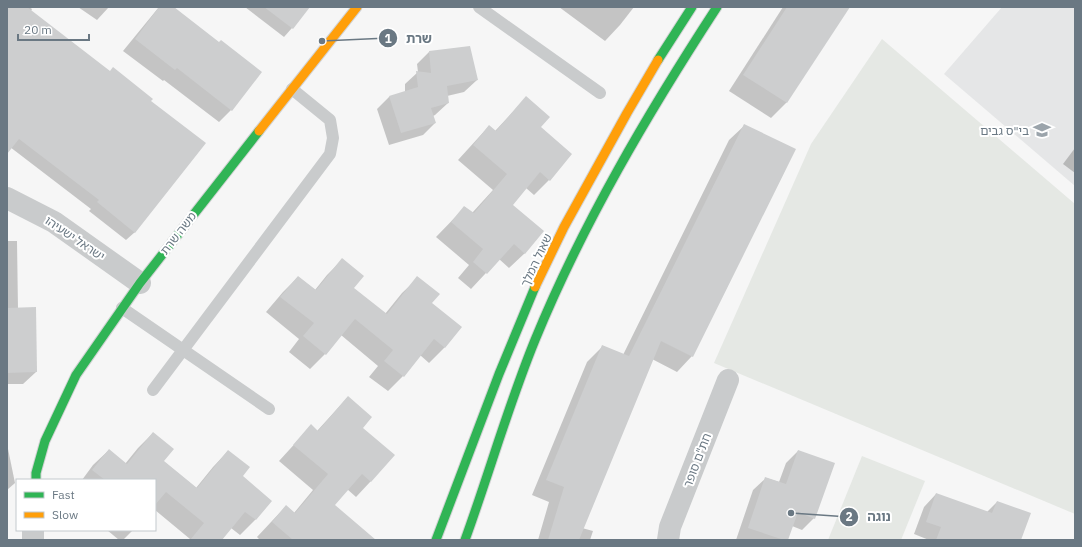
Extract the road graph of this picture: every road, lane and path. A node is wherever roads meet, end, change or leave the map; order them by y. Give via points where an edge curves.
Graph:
1 (356, 7) edge
2 (479, 7) edge
3 (692, 7) edge
4 (717, 7) edge
5 (292, 89) junction
6 (600, 92) dead end
7 (7, 198) edge
8 (140, 283) junction
9 (122, 308) junction
10 (183, 350) junction
11 (728, 380) dead end
12 (153, 390) dead end
13 (269, 409) dead end
14 (36, 479) edge
15 (436, 540) edge
16 (465, 540) edge
17 (668, 540) edge

1 - 5 street, משה שרת
2 - 6 lane
3 - 15 street, שאול המלך via 620,124 541,274
4 - 16 street via 681,60 638,134 559,283 534,342
5 - 8 street, משה שרת
5 - 10 lane via 330,120 333,138 330,154
7 - 8 street, ישראל ישעיהו via 54,222
8 - 9 street, משה שרת
9 - 10 lane
9 - 14 street, משה שרת via 76,375 45,441
10 - 12 lane
10 - 13 lane
11 - 17 street, חת"ם סופר via 670,527

